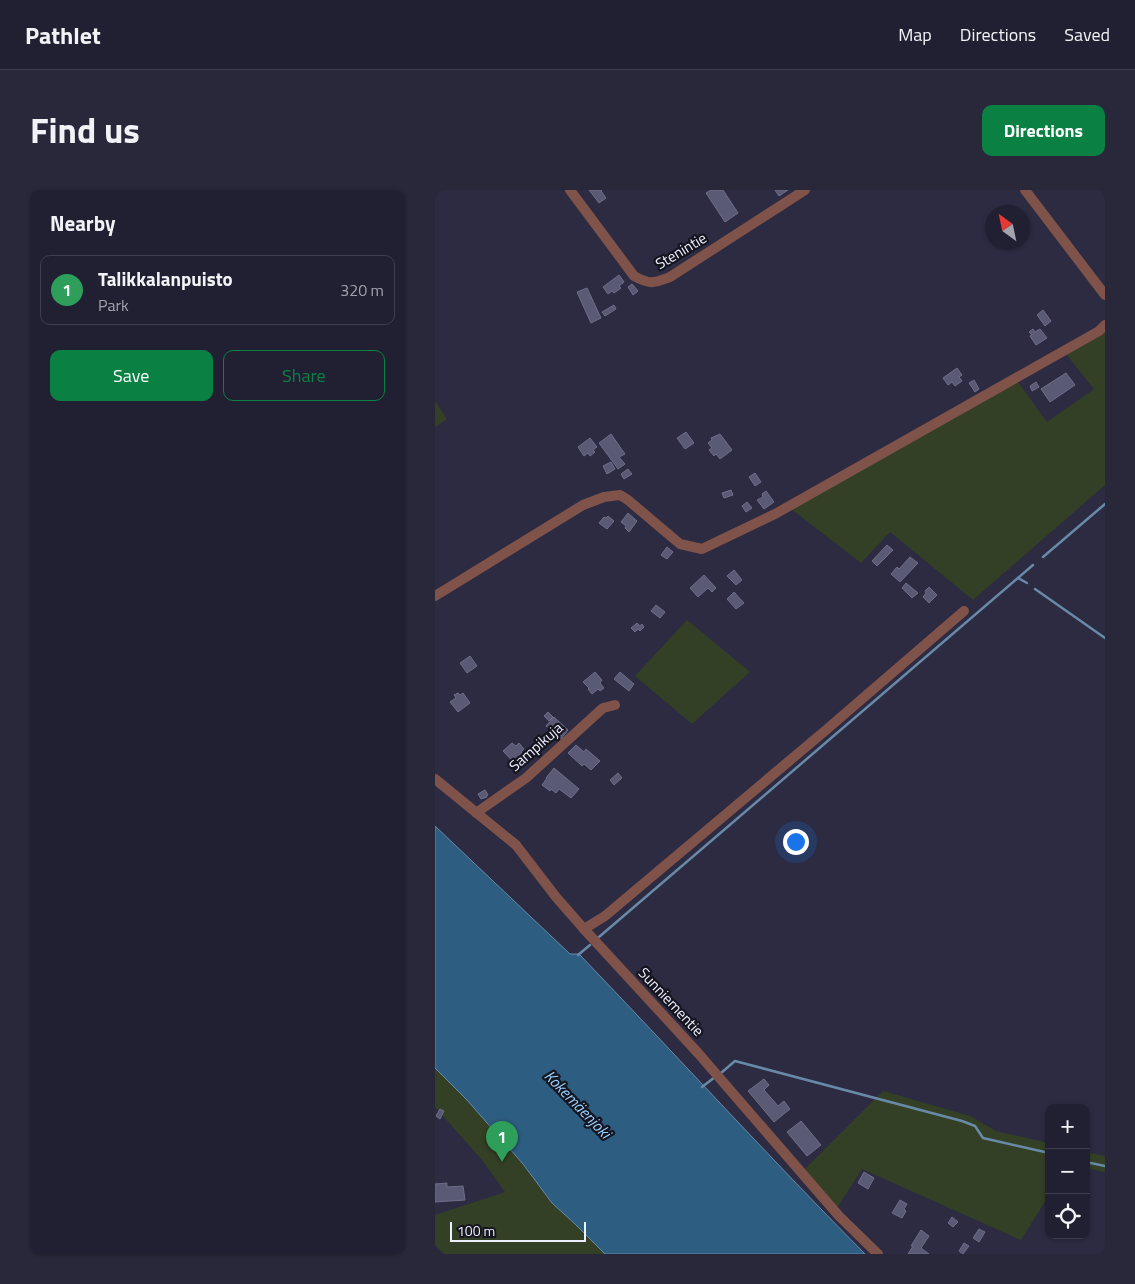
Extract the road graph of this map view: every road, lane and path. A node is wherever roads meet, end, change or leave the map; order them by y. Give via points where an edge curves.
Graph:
1 (570, 190) edge
2 (805, 190) edge
3 (1025, 190) edge
4 (1105, 296) edge
5 (1105, 326) edge
6 (435, 596) edge
7 (964, 612) dead end
8 (615, 705) dead end
9 (435, 779) edge
10 (476, 813) junction
11 (584, 929) junction
12 (878, 1254) edge

1 - 2 street, Stenintie via 634,276 644,282 671,277
3 - 4 street
5 - 6 street via 775,514 702,549 679,544 621,495 604,497 583,505
7 - 11 street via 605,916
8 - 10 street, Sampikuja via 603,708 525,778
9 - 10 street, Sunniementie
10 - 11 street, Sunniementie via 516,845
11 - 12 street, Sunniementie via 698,1053 839,1216

